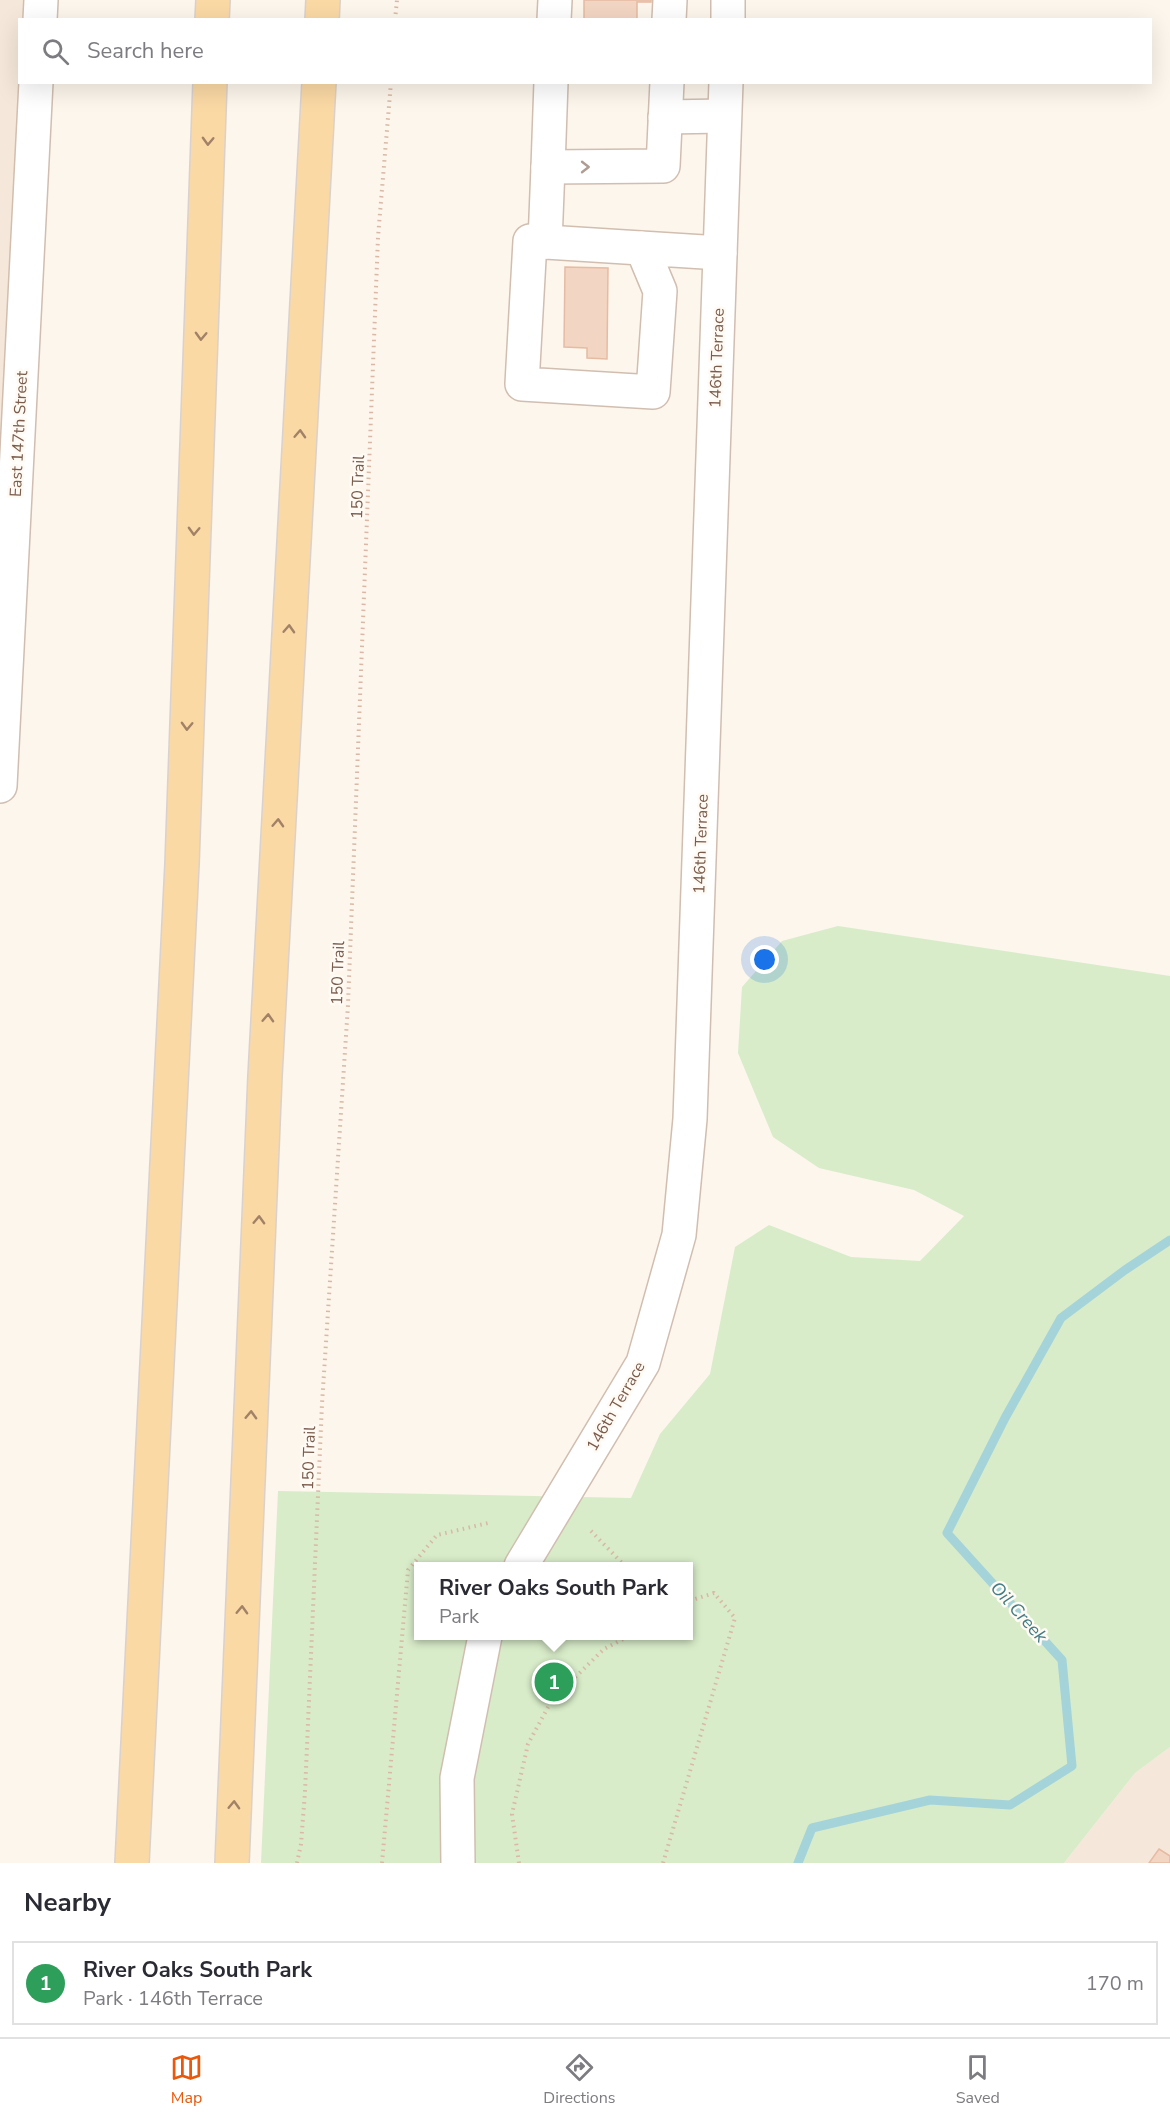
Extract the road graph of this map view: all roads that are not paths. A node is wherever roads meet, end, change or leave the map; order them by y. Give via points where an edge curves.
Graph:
1 (41, 0) edge
2 (213, 0) edge
3 (323, 0) edge
4 (555, 0) edge
5 (670, 0) edge
6 (728, 0) edge
7 (40, 18) edge
8 (212, 18) edge
9 (322, 18) edge
10 (554, 18) edge
11 (669, 18) edge
12 (728, 18) edge
13 (36, 84) edge
14 (210, 84) edge
15 (319, 84) edge
16 (551, 84) edge
17 (667, 84) edge
18 (726, 84) edge
19 (724, 116) junction
20 (665, 117) junction
21 (548, 167) junction
22 (544, 242) junction
23 (642, 248) junction
24 (720, 253) junction
25 (0, 786) edge
26 (523, 1562) edge
27 (484, 1640) edge
28 (132, 1863) edge
29 (232, 1863) edge
30 (459, 1863) edge

1 - 7 street
2 - 8 main road
3 - 9 main road
4 - 10 street
5 - 11 street
6 - 12 street
13 - 25 street, East 147th Street
14 -> 28 main road via 182,864
29 -> 15 main road via 265,1076
16 - 21 street
17 - 20 street
18 - 19 street, 146th Terrace
19 - 20 street
19 - 24 street, 146th Terrace
21 -> 20 street via 663,166
21 - 22 street
22 - 23 street
22 - 23 street via 530,241 522,384 653,392 660,291
23 - 24 street
24 - 26 street, 146th Terrace via 690,1119 679,1235 643,1363
27 - 30 street via 457,1778

